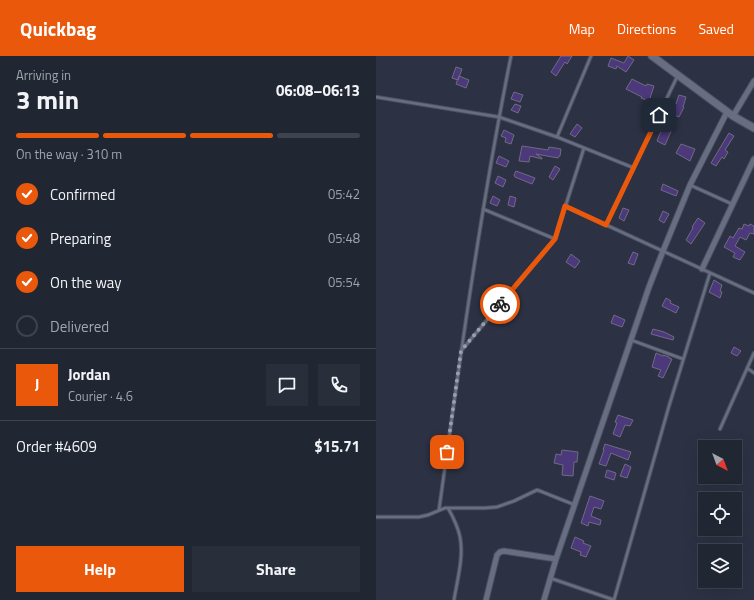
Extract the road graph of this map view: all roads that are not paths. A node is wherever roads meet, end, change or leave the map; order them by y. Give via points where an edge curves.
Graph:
1 (509, 56) edge
2 (591, 56) edge
3 (652, 56) edge
4 (678, 75) junction
5 (754, 81) edge
6 (376, 97) edge
7 (730, 114) junction
8 (499, 117) junction
9 (754, 128) edge
10 (557, 138) junction
11 (584, 148) junction
12 (754, 160) edge
13 (634, 168) junction
14 (690, 185) junction
15 (732, 204) junction
16 (565, 206) junction
17 (483, 209) junction
18 (606, 225) junction
19 (555, 239) junction
20 (663, 251) junction
21 (702, 269) junction
22 (710, 273) junction
23 (754, 293) edge
24 (631, 339) junction
25 (461, 351) junction
26 (754, 353) edge
27 (683, 359) junction
28 (748, 368) junction
29 (754, 372) edge
30 (720, 430) dead end
31 (575, 505) junction
32 (448, 508) junction
33 (440, 510) junction
34 (376, 517) edge
35 (556, 559) junction
36 (550, 578) junction
37 (454, 600) edge
38 (486, 600) edge
39 (544, 600) edge
40 (614, 600) edge

1 - 8 lane
2 - 10 lane
3 - 4 main road
4 - 7 main road
4 - 13 lane
5 - 7 street
6 - 8 lane
7 - 9 main road
7 - 14 street
8 - 10 lane
8 - 17 lane
10 - 11 lane
11 - 13 lane
11 - 16 lane
12 - 15 street
13 - 18 lane
14 - 15 lane
14 - 20 street
15 - 21 street
16 - 18 lane
16 - 19 lane
17 - 19 lane
17 - 25 lane
18 - 20 lane
19 - 25 lane
20 - 21 lane
20 - 24 street
21 - 22 lane
22 - 23 lane
22 - 27 lane
24 - 27 lane
24 - 31 street
25 - 33 lane
26 - 28 lane
27 - 40 lane
28 - 29 lane
28 - 30 lane
31 - 32 lane via 536,490 497,507
31 - 35 street
32 - 33 lane
32 - 37 lane via 456,524 461,548
33 - 34 lane via 419,517
35 - 36 street
35 - 38 street via 500,552 497,554
36 - 39 street
36 - 40 lane

